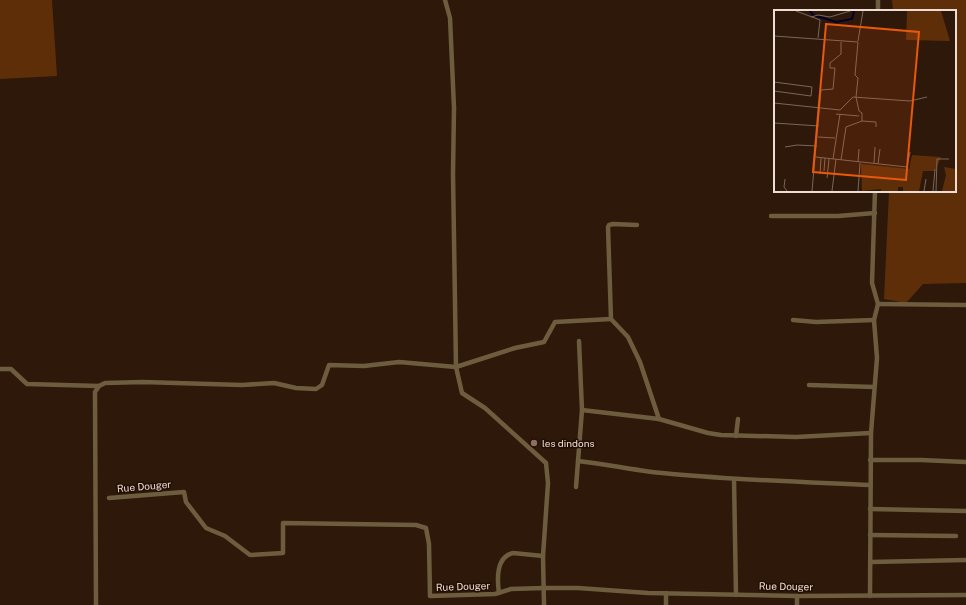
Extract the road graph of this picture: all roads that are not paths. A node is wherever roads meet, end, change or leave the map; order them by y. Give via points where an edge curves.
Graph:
1 (445, 0) edge
2 (875, 192) edge
3 (875, 213) junction
4 (771, 216) dead end
5 (637, 225) dead end
6 (878, 304) junction
7 (966, 305) edge
8 (611, 319) junction
9 (793, 320) dead end
10 (874, 320) junction
11 (579, 341) dead end
12 (456, 367) junction
13 (0, 369) edge
14 (809, 385) dead end
15 (99, 386) junction
16 (874, 387) junction
17 (582, 410) junction
18 (659, 419) junction
19 (738, 419) dead end
20 (871, 433) junction
21 (736, 436) junction
22 (870, 460) junction
23 (578, 461) junction
24 (966, 462) edge
25 (734, 479) junction
26 (870, 485) junction
27 (576, 487) dead end
28 (109, 498) dead end
29 (870, 509) junction
30 (966, 511) edge
31 (870, 535) junction
32 (956, 536) dead end
33 (543, 556) junction
34 (966, 560) edge
35 (870, 562) junction
36 (544, 588) junction
37 (498, 592) junction
38 (666, 593) junction
39 (736, 595) junction
40 (966, 595) edge
41 (797, 596) junction
42 (870, 596) junction
43 (96, 605) edge
44 (544, 605) edge
45 (666, 605) edge
46 (797, 605) edge

1 - 12 street via 450,18 454,108
2 - 3 street
3 - 4 street
3 - 6 street via 872,283
5 - 8 street via 609,224 608,227
6 - 7 street
6 - 10 street
8 - 12 street via 555,322 544,342 515,348
8 - 18 street via 628,337 640,362
9 - 10 street
10 - 16 street via 877,358
11 - 17 street
12 - 15 street via 399,362 364,366 329,365 322,385 316,389 274,383 242,385 143,382 105,383
12 - 33 street via 462,394 485,408 546,463 548,483
13 - 15 street via 11,369 27,384
14 - 16 street
15 - 43 street via 95,392
16 - 20 street
17 - 18 street
17 - 23 street
18 - 21 street via 708,433
19 - 21 street
20 - 21 street via 796,437
20 - 22 street
22 - 24 street
22 - 26 street
23 - 25 street via 670,474
23 - 27 street
25 - 26 street
25 - 39 street
26 - 29 street
28 - 37 street, Rue Douger via 184,492 186,502 206,528 225,536 250,555 284,553 283,523 416,525 426,528 429,544 430,596
29 - 30 street
29 - 31 street
31 - 32 street
31 - 35 street
33 - 36 street
33 - 37 street via 509,554 498,573
34 - 35 street
35 - 42 street
36 - 37 street, Rue Douger via 511,588
36 - 38 street, Rue Douger
36 - 44 street
38 - 39 street, Rue Douger
38 - 45 street
39 - 41 street, Rue Douger
40 - 42 street, Rue Douger
41 - 42 street, Rue Douger
41 - 46 street

